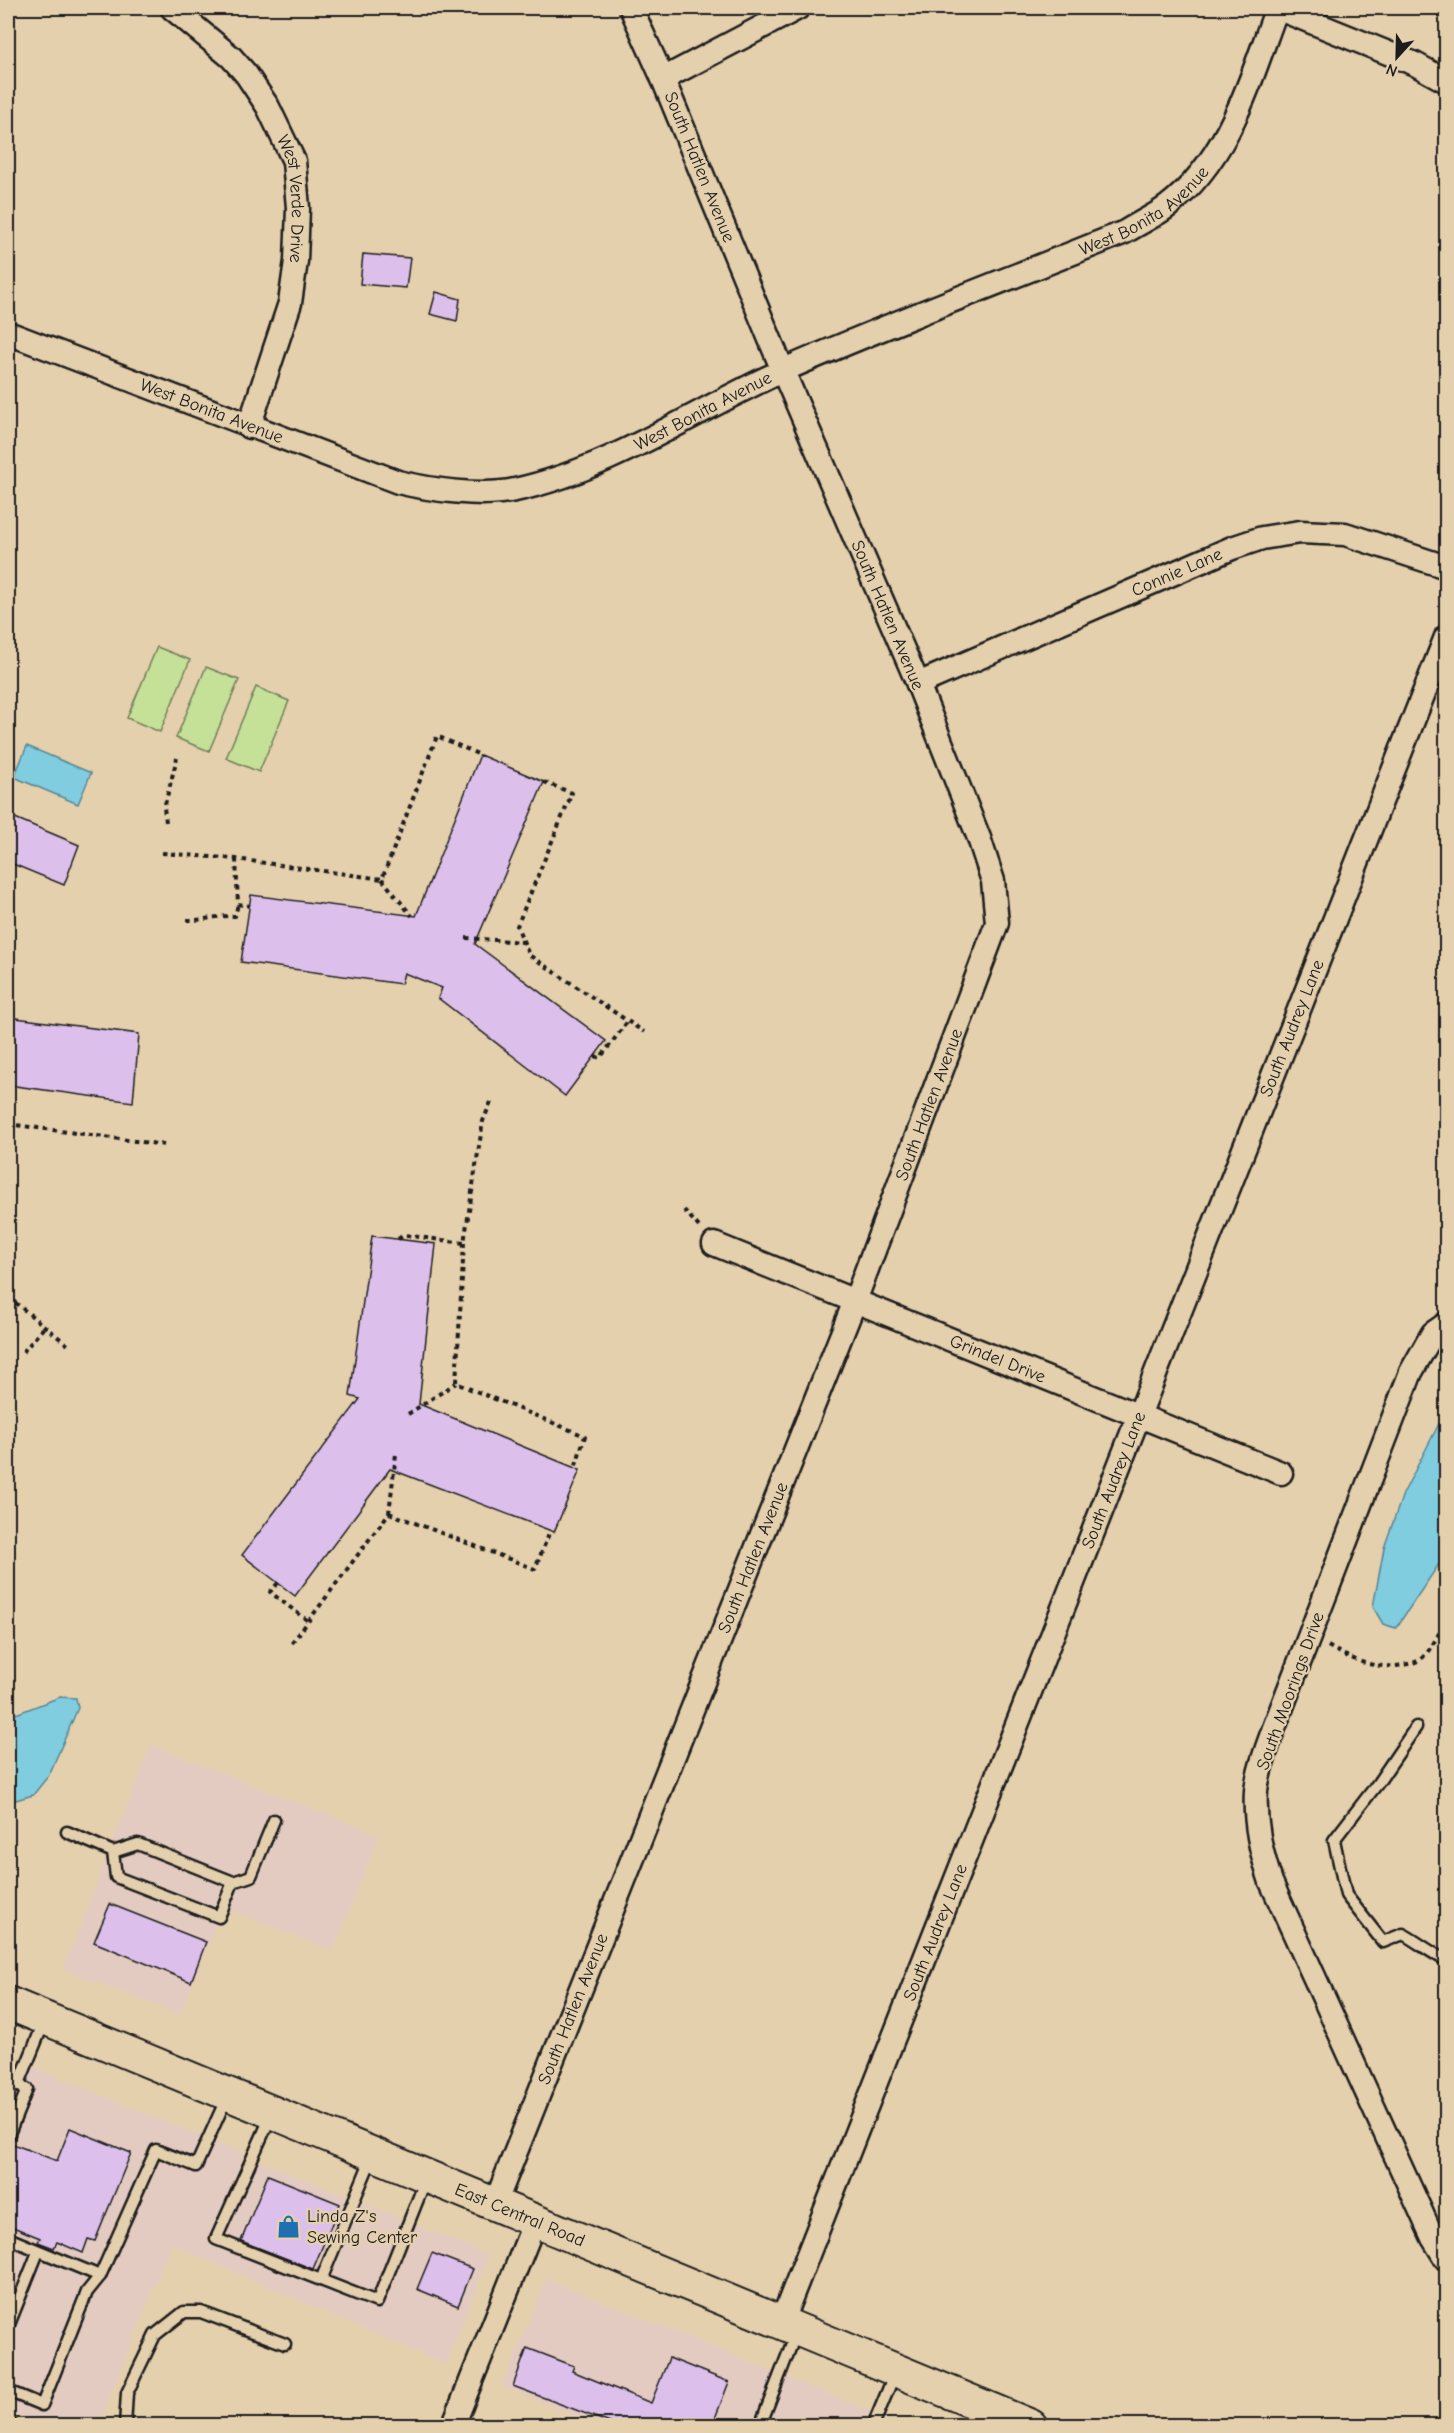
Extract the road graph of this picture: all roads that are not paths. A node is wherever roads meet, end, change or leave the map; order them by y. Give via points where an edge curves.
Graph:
1 (172, 8) edge
2 (631, 8) edge
3 (798, 8) edge
4 (1277, 8) edge
5 (663, 79) junction
6 (1446, 81) edge
7 (8, 333) edge
8 (783, 371) junction
9 (249, 427) junction
10 (1446, 567) edge
11 (1446, 637) edge
12 (918, 684) junction
13 (714, 1244) dead end
14 (855, 1301) junction
15 (1446, 1324) edge
16 (1139, 1416) junction
17 (1281, 1473) dead end
18 (1416, 1727) dead end
19 (274, 1820) dead end
20 (67, 1832) dead end
21 (113, 1852) junction
22 (233, 1882) junction
23 (1446, 1960) edge
24 (8, 2003) edge
25 (45, 2019) junction
26 (8, 2082) edge
27 (23, 2087) junction
28 (228, 2094) junction
29 (272, 2112) junction
30 (8, 2136) edge
31 (373, 2154) junction
32 (428, 2176) junction
33 (495, 2204) junction
34 (535, 2221) junction
35 (8, 2238) edge
36 (39, 2252) junction
37 (1446, 2259) edge
38 (100, 2276) junction
39 (321, 2280) junction
40 (8, 2327) edge
41 (789, 2327) junction
42 (285, 2344) dead end
43 (896, 2370) junction
44 (8, 2391) edge
45 (993, 2418) edge
46 (8, 2423) edge
47 (13, 2426) edge
48 (125, 2426) edge
49 (453, 2426) edge
50 (760, 2426) edge
51 (873, 2426) edge
52 (1031, 2426) edge

1 - 9 street, West Verde Drive via 246,74 268,107 294,161 298,207 290,303
2 - 5 street, South Hatlen Avenue
3 - 5 street
4 - 6 street via 1415,64
4 - 8 street, West Bonita Avenue via 1227,135 1199,175 1168,206 1125,232
5 - 8 street, South Hatlen Avenue
7 - 9 street, West Bonita Avenue
8 - 9 street, West Bonita Avenue via 597,463 555,480 512,491 430,489 398,482
8 - 12 street, South Hatlen Avenue
10 - 12 street, Connie Lane via 1345,534 1300,532 1262,538
11 - 16 street, South Audrey Lane
12 - 14 street, South Hatlen Avenue via 979,838 993,881 997,923
13 - 14 street, Grindel Drive
14 - 16 street, Grindel Drive
14 - 33 street, South Hatlen Avenue
15 - 37 street, South Moorings Drive via 1433,1333 1411,1372 1274,1728 1256,1790 1257,1830 1271,1882
16 - 17 street, Grindel Drive
16 - 41 street, South Audrey Lane
18 - 23 lane via 1334,1840 1346,1895 1383,1942 1403,1934
19 - 22 lane via 251,1876
20 - 21 lane
21 - 22 lane via 138,1844
21 - 22 lane via 116,1877 219,1917
24 - 25 main road, East Central Road
25 - 27 lane
25 - 28 main road, East Central Road
26 - 27 lane
27 - 30 lane
28 - 29 main road, East Central Road
28 - 38 lane via 196,2166 156,2150
29 - 31 main road, East Central Road
29 - 39 lane via 216,2239
31 - 32 main road, East Central Road
31 - 39 lane
32 - 33 main road, East Central Road
32 - 39 lane via 377,2302
33 - 34 main road, East Central Road
34 - 41 main road, East Central Road
34 - 49 street
35 - 36 lane
36 - 38 lane
36 - 40 lane
38 - 44 lane via 87,2292 42,2405
41 - 43 main road, East Central Road
41 - 50 lane
42 - 48 lane via 201,2312 184,2312 155,2335 127,2393
43 - 45 main road, East Central Road
43 - 51 lane
45 - 52 main road, East Central Road
46 - 47 lane

